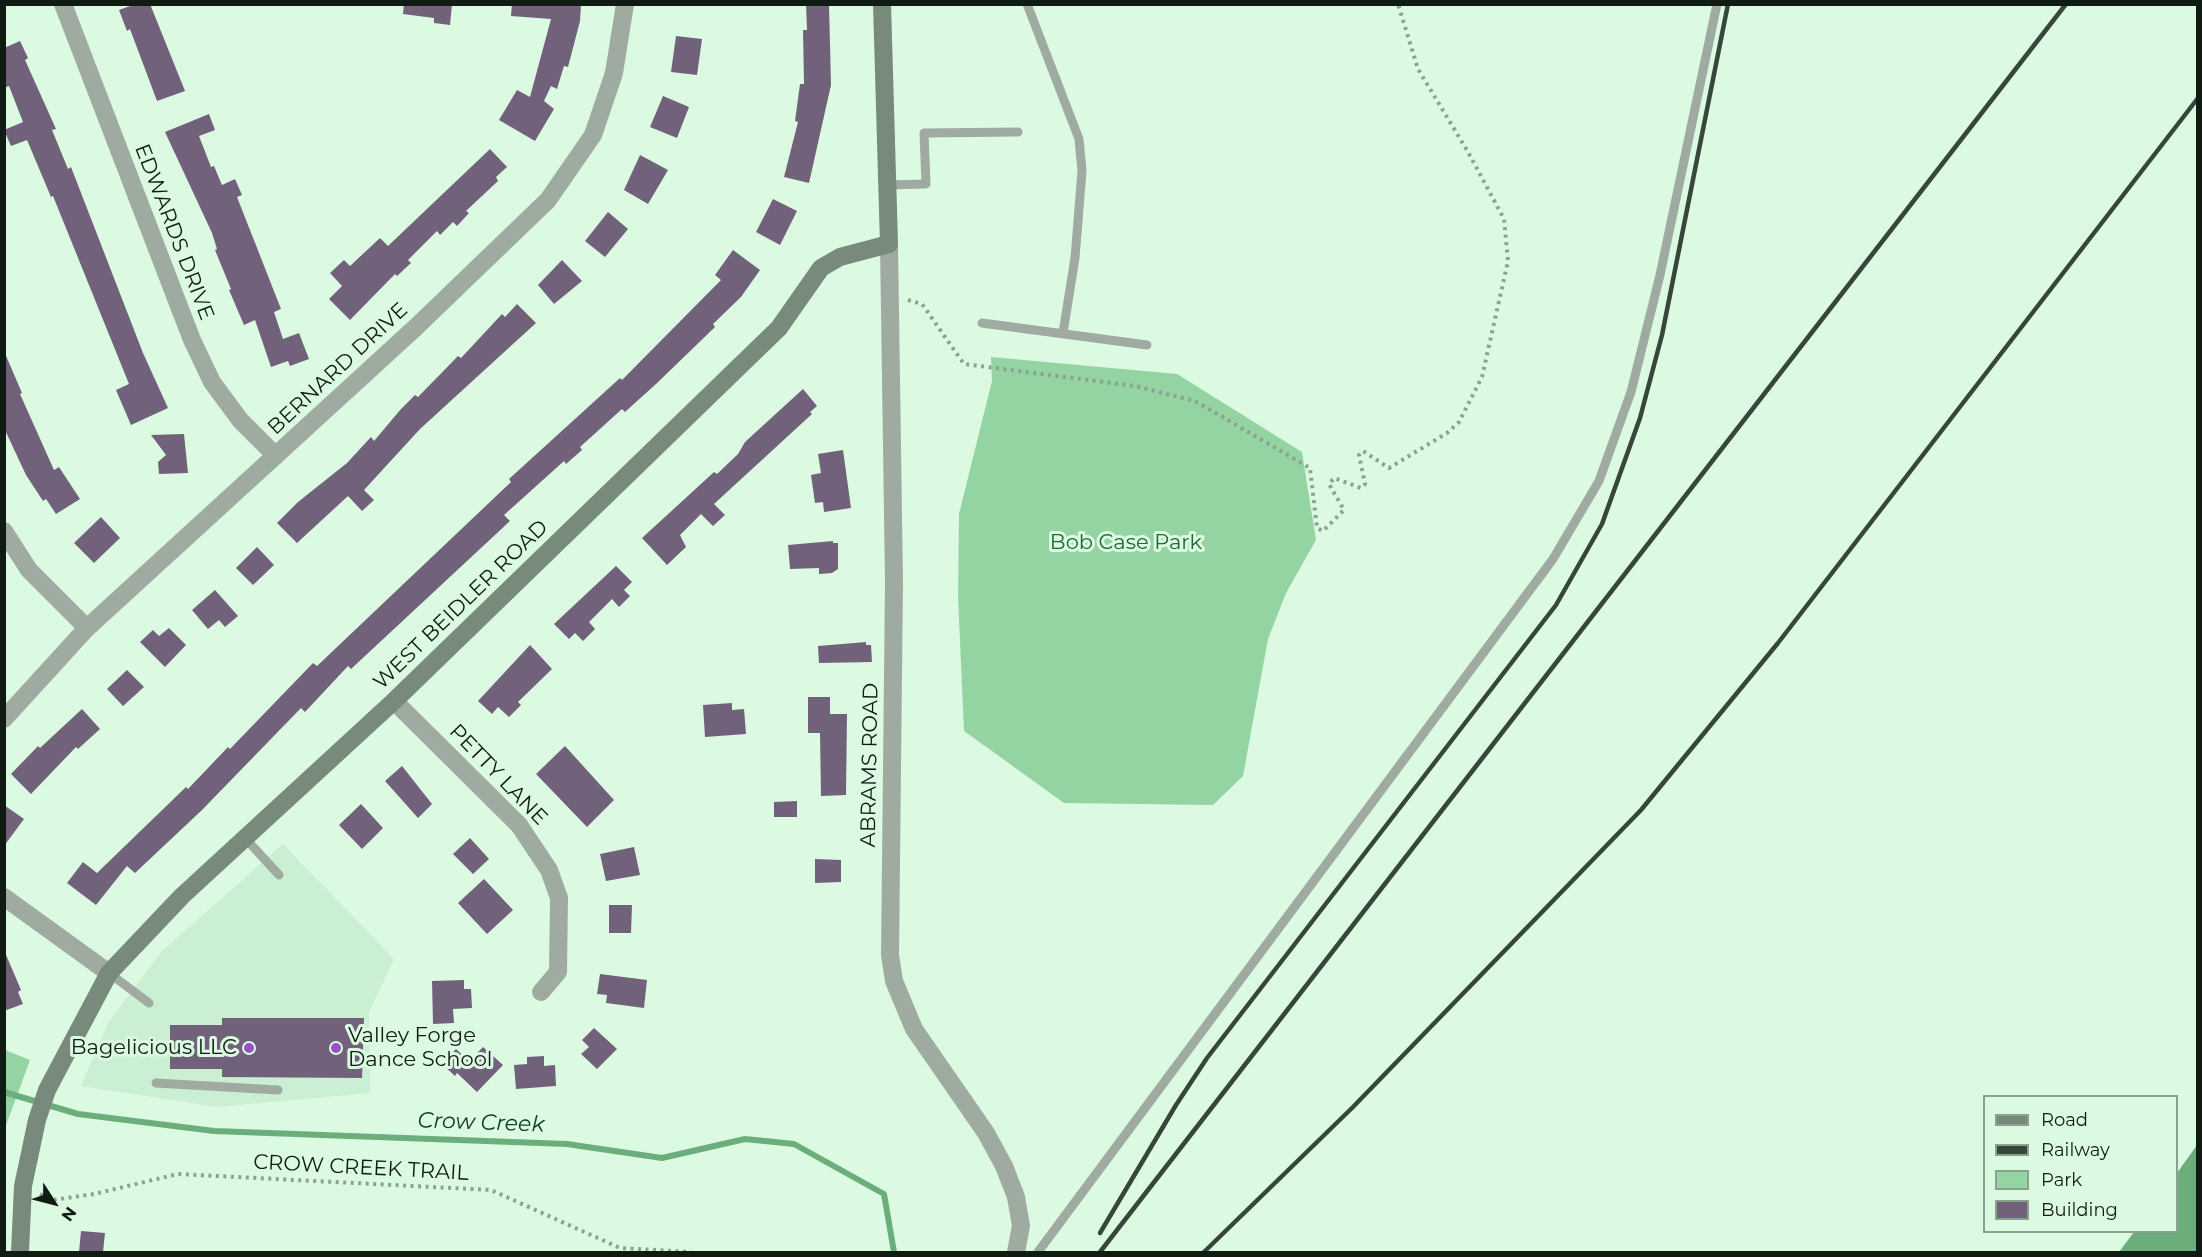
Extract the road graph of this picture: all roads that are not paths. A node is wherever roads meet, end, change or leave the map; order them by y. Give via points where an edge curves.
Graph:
1 (63, 4) edge
2 (625, 4) edge
3 (882, 4) edge
4 (1027, 4) edge
5 (1717, 4) edge
6 (1018, 132) dead end
7 (887, 185) junction
8 (889, 244) junction
9 (982, 323) dead end
10 (1064, 333) junction
11 (1147, 345) dead end
12 (276, 456) junction
13 (4, 531) edge
14 (87, 628) junction
15 (394, 701) junction
16 (4, 719) edge
17 (245, 838) junction
18 (279, 875) dead end
19 (4, 897) edge
20 (110, 973) junction
21 (541, 992) dead end
22 (149, 1003) dead end
23 (156, 1083) dead end
24 (278, 1090) dead end
25 (20, 1252) edge
26 (1016, 1252) edge
27 (1038, 1252) edge

1 - 12 street, EDWARDS DRIVE via 192,340 212,382 240,420
2 - 12 street, BERNARD DRIVE via 614,74 593,135 561,184 529,221
3 - 7 street
4 - 10 lane via 1079,139 1082,171
5 - 27 lane via 1631,393 1599,481 1554,559
6 - 7 lane via 924,133 926,184
7 - 8 street
8 - 15 street, WEST BEIDLER ROAD via 840,257 821,268 779,328
8 - 26 street, ABRAMS ROAD via 894,582 890,955 894,981 914,1029 986,1133 1004,1166 1016,1197 1021,1226
9 - 10 lane
10 - 11 lane
12 - 14 street, BERNARD DRIVE
13 - 14 street via 29,570
14 - 16 street, BERNARD DRIVE
15 - 17 street, WEST BEIDLER ROAD
15 - 21 street, PETTY LANE via 519,825 549,870 559,898 558,972
17 - 18 lane
17 - 20 street, WEST BEIDLER ROAD via 182,896
19 - 20 street
20 - 22 lane
20 - 25 street, WEST BEIDLER ROAD via 47,1090 37,1120 23,1186
23 - 24 lane

